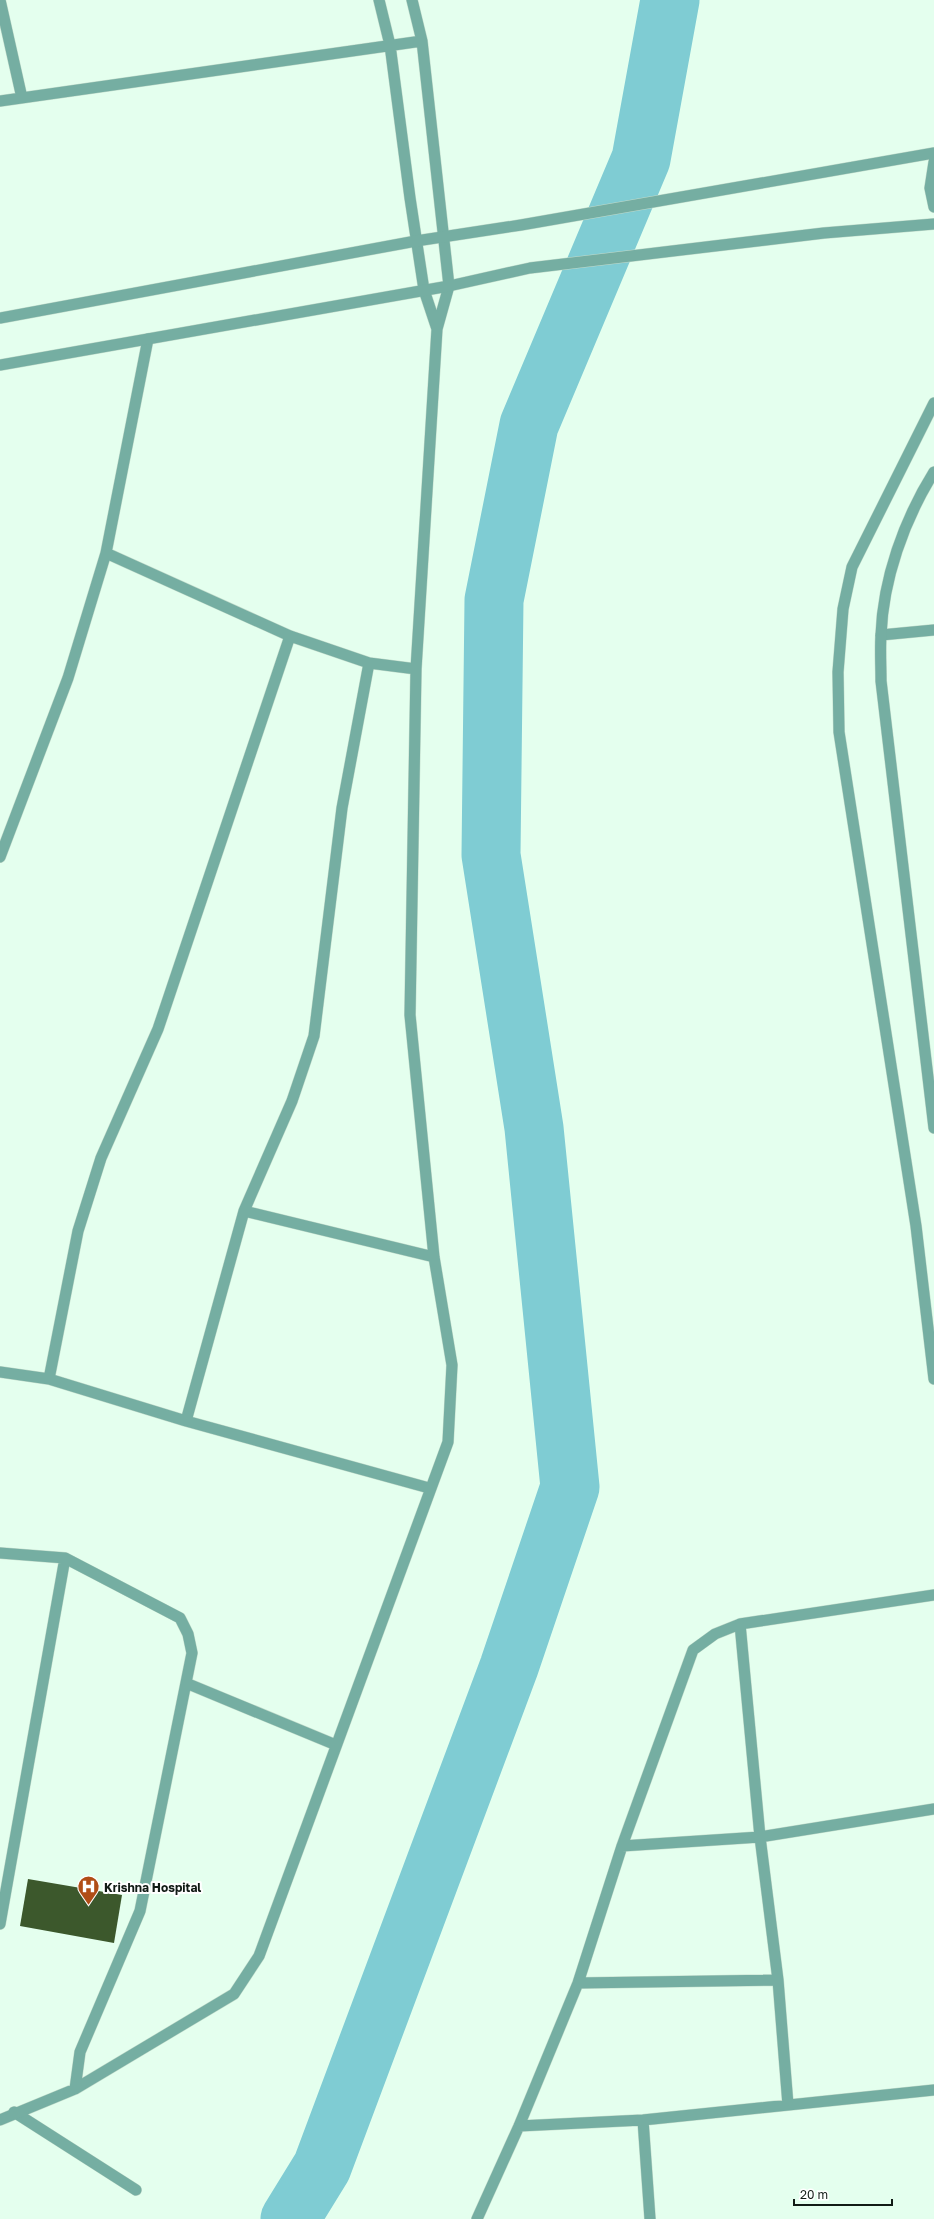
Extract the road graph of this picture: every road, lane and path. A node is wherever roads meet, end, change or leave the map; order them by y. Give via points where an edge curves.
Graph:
1 (0, 0) edge
2 (379, 0) edge
3 (412, 0) edge
4 (422, 41) junction
5 (390, 45) junction
6 (22, 98) junction
7 (0, 101) edge
8 (934, 153) edge
9 (934, 162) edge
10 (934, 207) edge
11 (934, 224) edge
12 (444, 237) junction
13 (416, 241) junction
14 (449, 286) junction
15 (424, 290) junction
16 (0, 318) edge
17 (437, 329) junction
18 (148, 339) junction
19 (0, 365) edge
20 (934, 403) edge
21 (934, 472) edge
22 (106, 553) junction
23 (934, 630) edge
24 (881, 635) junction
25 (290, 636) junction
26 (369, 662) junction
27 (416, 669) junction
28 (0, 857) edge
29 (934, 1128) edge
30 (244, 1211) junction
31 (434, 1257) junction
32 (0, 1372) edge
33 (49, 1379) junction
34 (934, 1379) edge
35 (186, 1421) junction
36 (429, 1488) junction
37 (0, 1553) edge
38 (65, 1558) junction
39 (934, 1595) edge
40 (740, 1624) junction
41 (186, 1683) junction
42 (336, 1745) junction
43 (934, 1809) edge
44 (760, 1836) junction
45 (622, 1846) junction
46 (0, 1924) edge
47 (778, 1980) junction
48 (578, 1983) junction
49 (75, 2088) junction
50 (934, 2090) edge
51 (788, 2105) junction
52 (14, 2112) junction
53 (0, 2120) edge
54 (643, 2120) junction
55 (519, 2126) junction
56 (136, 2190) dead end
57 (477, 2219) edge
58 (650, 2219) edge

1 - 6 street
2 - 5 street
3 - 4 street
4 - 5 street
4 - 12 street
5 - 6 street
5 - 13 street
6 - 7 street
8 - 12 street via 521,226
9 - 10 street via 930,188
11 - 14 street via 824,233 530,268
12 - 13 street
12 - 14 street
13 - 15 street
13 - 16 street
14 - 15 street
14 - 17 street
15 - 17 street
15 - 18 street
17 - 27 street
18 - 19 street
18 - 22 street
20 - 34 street via 852,567 843,609 838,672 839,732 916,1226
21 - 24 street via 920,494 894,560
22 - 25 street
22 - 28 street via 68,678
23 - 24 street
24 - 29 street via 882,689
25 - 26 street
25 - 33 street via 158,1029 101,1158 78,1231
26 - 27 street
26 - 30 street via 342,808 314,1036 292,1101
27 - 31 street via 410,1015
30 - 31 street
30 - 35 street
31 - 36 street via 452,1365 448,1442
32 - 33 street
33 - 35 street
35 - 36 street
36 - 42 street
37 - 38 street
38 - 41 street via 180,1618 188,1634 192,1653
38 - 46 street
39 - 40 street
40 - 44 street
40 - 45 street via 715,1634 693,1650
41 - 42 street
41 - 49 street via 140,1911 80,2052
42 - 49 street via 259,1956 234,1994
43 - 44 street
44 - 45 street
44 - 47 street
45 - 48 street
47 - 48 street
47 - 51 street
48 - 55 street
49 - 52 street
50 - 51 street
51 - 54 street
52 - 53 street
52 - 56 street
54 - 55 street
54 - 58 street
55 - 57 street

